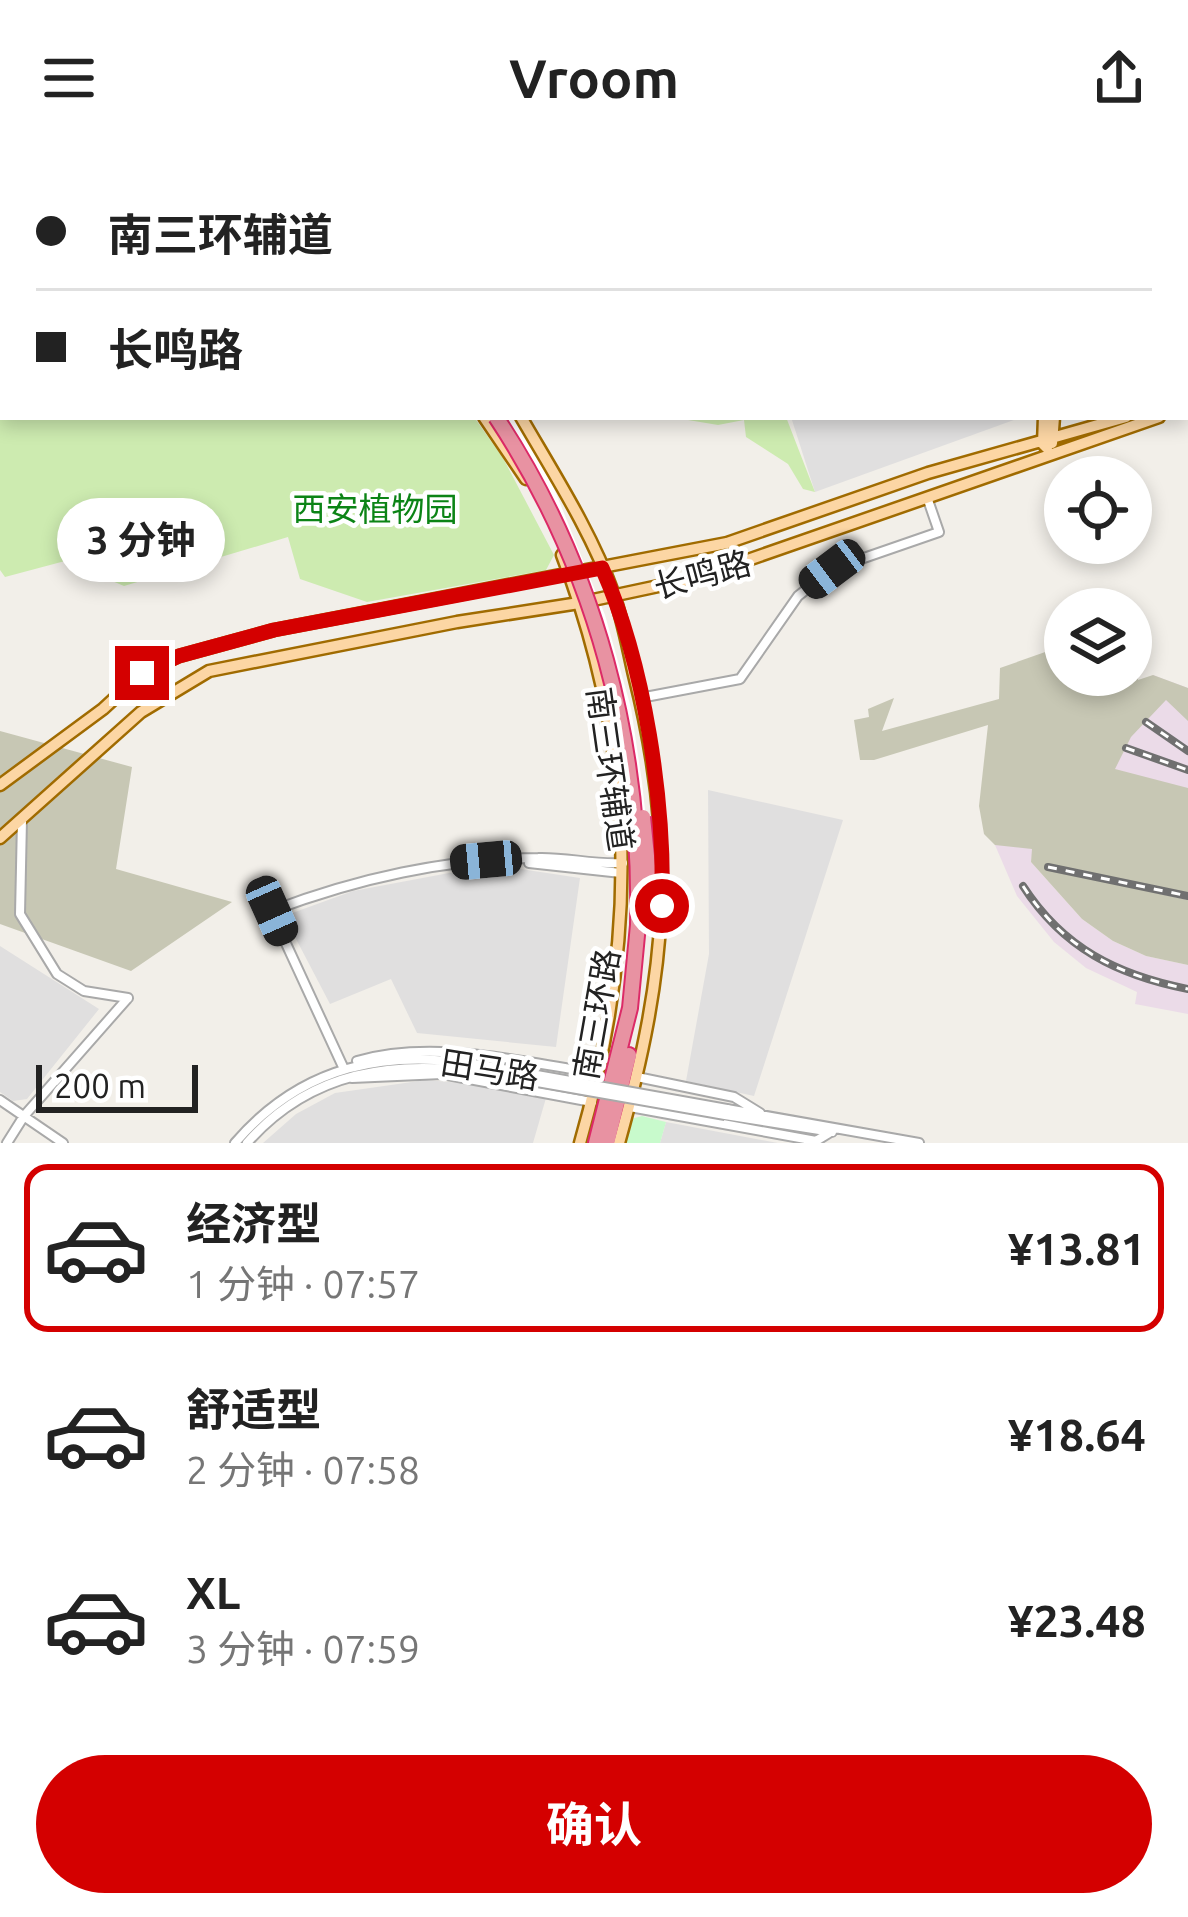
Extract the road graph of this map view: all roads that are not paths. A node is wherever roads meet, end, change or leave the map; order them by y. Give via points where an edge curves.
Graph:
1 (486, 420) edge
2 (498, 420) edge
3 (510, 420) edge
4 (522, 420) edge
5 (1044, 420) edge
6 (1053, 420) edge
7 (1118, 420) edge
8 (1148, 420) edge
9 (1048, 446) junction
10 (928, 500) junction
11 (602, 568) junction
12 (570, 576) junction
13 (615, 596) junction
14 (579, 603) junction
15 (640, 698) junction
16 (0, 785) edge
17 (22, 819) junction
18 (0, 838) edge
19 (624, 868) junction
20 (643, 925) junction
21 (342, 1071) junction
22 (599, 1073) junction
23 (637, 1077) junction
24 (0, 1100) edge
25 (592, 1102) junction
26 (630, 1107) junction
27 (726, 1112) junction
28 (761, 1114) junction
29 (24, 1116) junction
30 (834, 1131) junction
31 (7, 1143) edge
32 (63, 1143) edge
33 (235, 1143) edge
34 (247, 1143) edge
35 (580, 1143) edge
36 (596, 1143) edge
37 (607, 1143) edge
38 (620, 1143) edge
39 (919, 1143) edge

1 - 12 main road, 南三环辅道 via 542,508
2 - 20 highway, 南三环路, bridge via 563,539 606,656 629,763
3 - 20 highway, 南三环路, bridge via 601,614 632,733 648,866
4 - 11 main road, 南三环辅道
5 - 9 main road
6 - 9 main road
7 - 9 main road, 长鸣路
8 - 9 main road, 长鸣路
9 - 10 main road, 长鸣路
9 - 11 main road, 长鸣路 via 928,473 727,544
10 - 13 main road, 长鸣路 via 739,565
10 - 15 street via 939,532 832,569 798,596 740,679
11 - 12 main road, 长鸣路
11 - 13 main road, 南三环辅道
12 - 14 main road, 南三环辅道
12 - 16 main road, 长鸣路 via 274,630 179,656 142,673
13 - 14 main road, 长鸣路
13 - 15 main road, 南三环辅道
14 - 17 main road, 长鸣路 via 208,670 141,712
14 - 19 main road, 南三环辅道 via 613,736
15 - 23 main road, 南三环辅道 via 663,871 655,995
17 - 18 main road, 长鸣路
17 - 29 street via 20,914 57,974 84,991 128,998
19 - 21 street via 454,863 321,891 272,911
19 - 22 main road, 南三环辅道 via 619,962
20 - 36 highway, 南三环路
20 - 37 highway, 南三环路 via 637,1021
21 - 22 street via 377,1055 447,1052
21 - 25 street via 442,1074
21 - 27 street, 田马路, bridge via 432,1059
21 - 33 street, 田马路 via 292,1091
21 - 34 street, 田马路 via 299,1096
22 - 25 main road, 南三环辅道
23 - 26 main road, 南三环辅道
23 - 28 street via 734,1097
24 - 29 street
25 - 35 main road, 南三环辅道
26 - 30 street via 816,1141
26 - 38 main road, 南三环辅道
27 - 28 street, 田马路
27 - 30 street, 田马路
28 - 30 street, 田马路
29 - 31 street
29 - 32 street
30 - 39 street, 田马路

